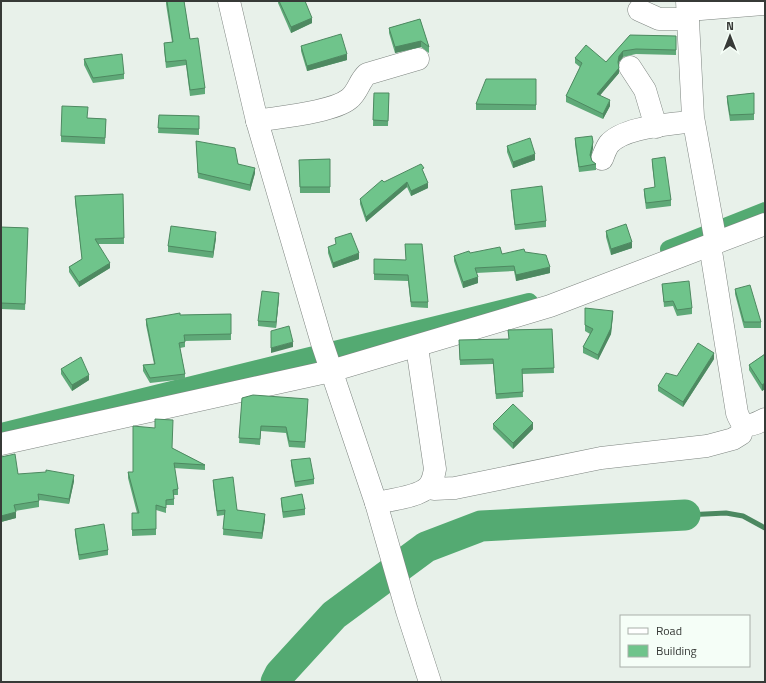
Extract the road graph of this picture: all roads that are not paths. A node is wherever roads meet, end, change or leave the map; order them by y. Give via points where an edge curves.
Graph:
1 (229, 1) edge
2 (765, 4) edge
3 (639, 10) dead end
4 (688, 10) edge
5 (418, 60) dead end
6 (630, 67) dead end
7 (257, 121) junction
8 (694, 121) junction
9 (656, 127) junction
10 (602, 159) dead end
11 (765, 224) edge
12 (713, 244) junction
13 (417, 347) junction
14 (331, 369) junction
15 (765, 419) edge
16 (743, 424) junction
17 (1, 444) edge
18 (428, 488) junction
19 (376, 503) junction
20 (430, 682) edge

1 - 7 street
2 - 4 street
3 - 4 street via 659,19
4 - 8 street
5 - 7 street via 367,74 361,79 351,98 330,108
6 - 9 street via 645,90
7 - 14 street
8 - 9 street
8 - 12 street via 712,220
9 - 10 street via 627,133 615,139 608,146
11 - 12 street
12 - 13 street via 550,306
12 - 16 street via 737,413
13 - 14 street
13 - 18 street via 435,469
14 - 17 street
14 - 19 street
15 - 16 street via 751,425
16 - 18 street via 741,434 733,439 707,446 601,458 456,488
18 - 19 street via 406,497
19 - 20 street

